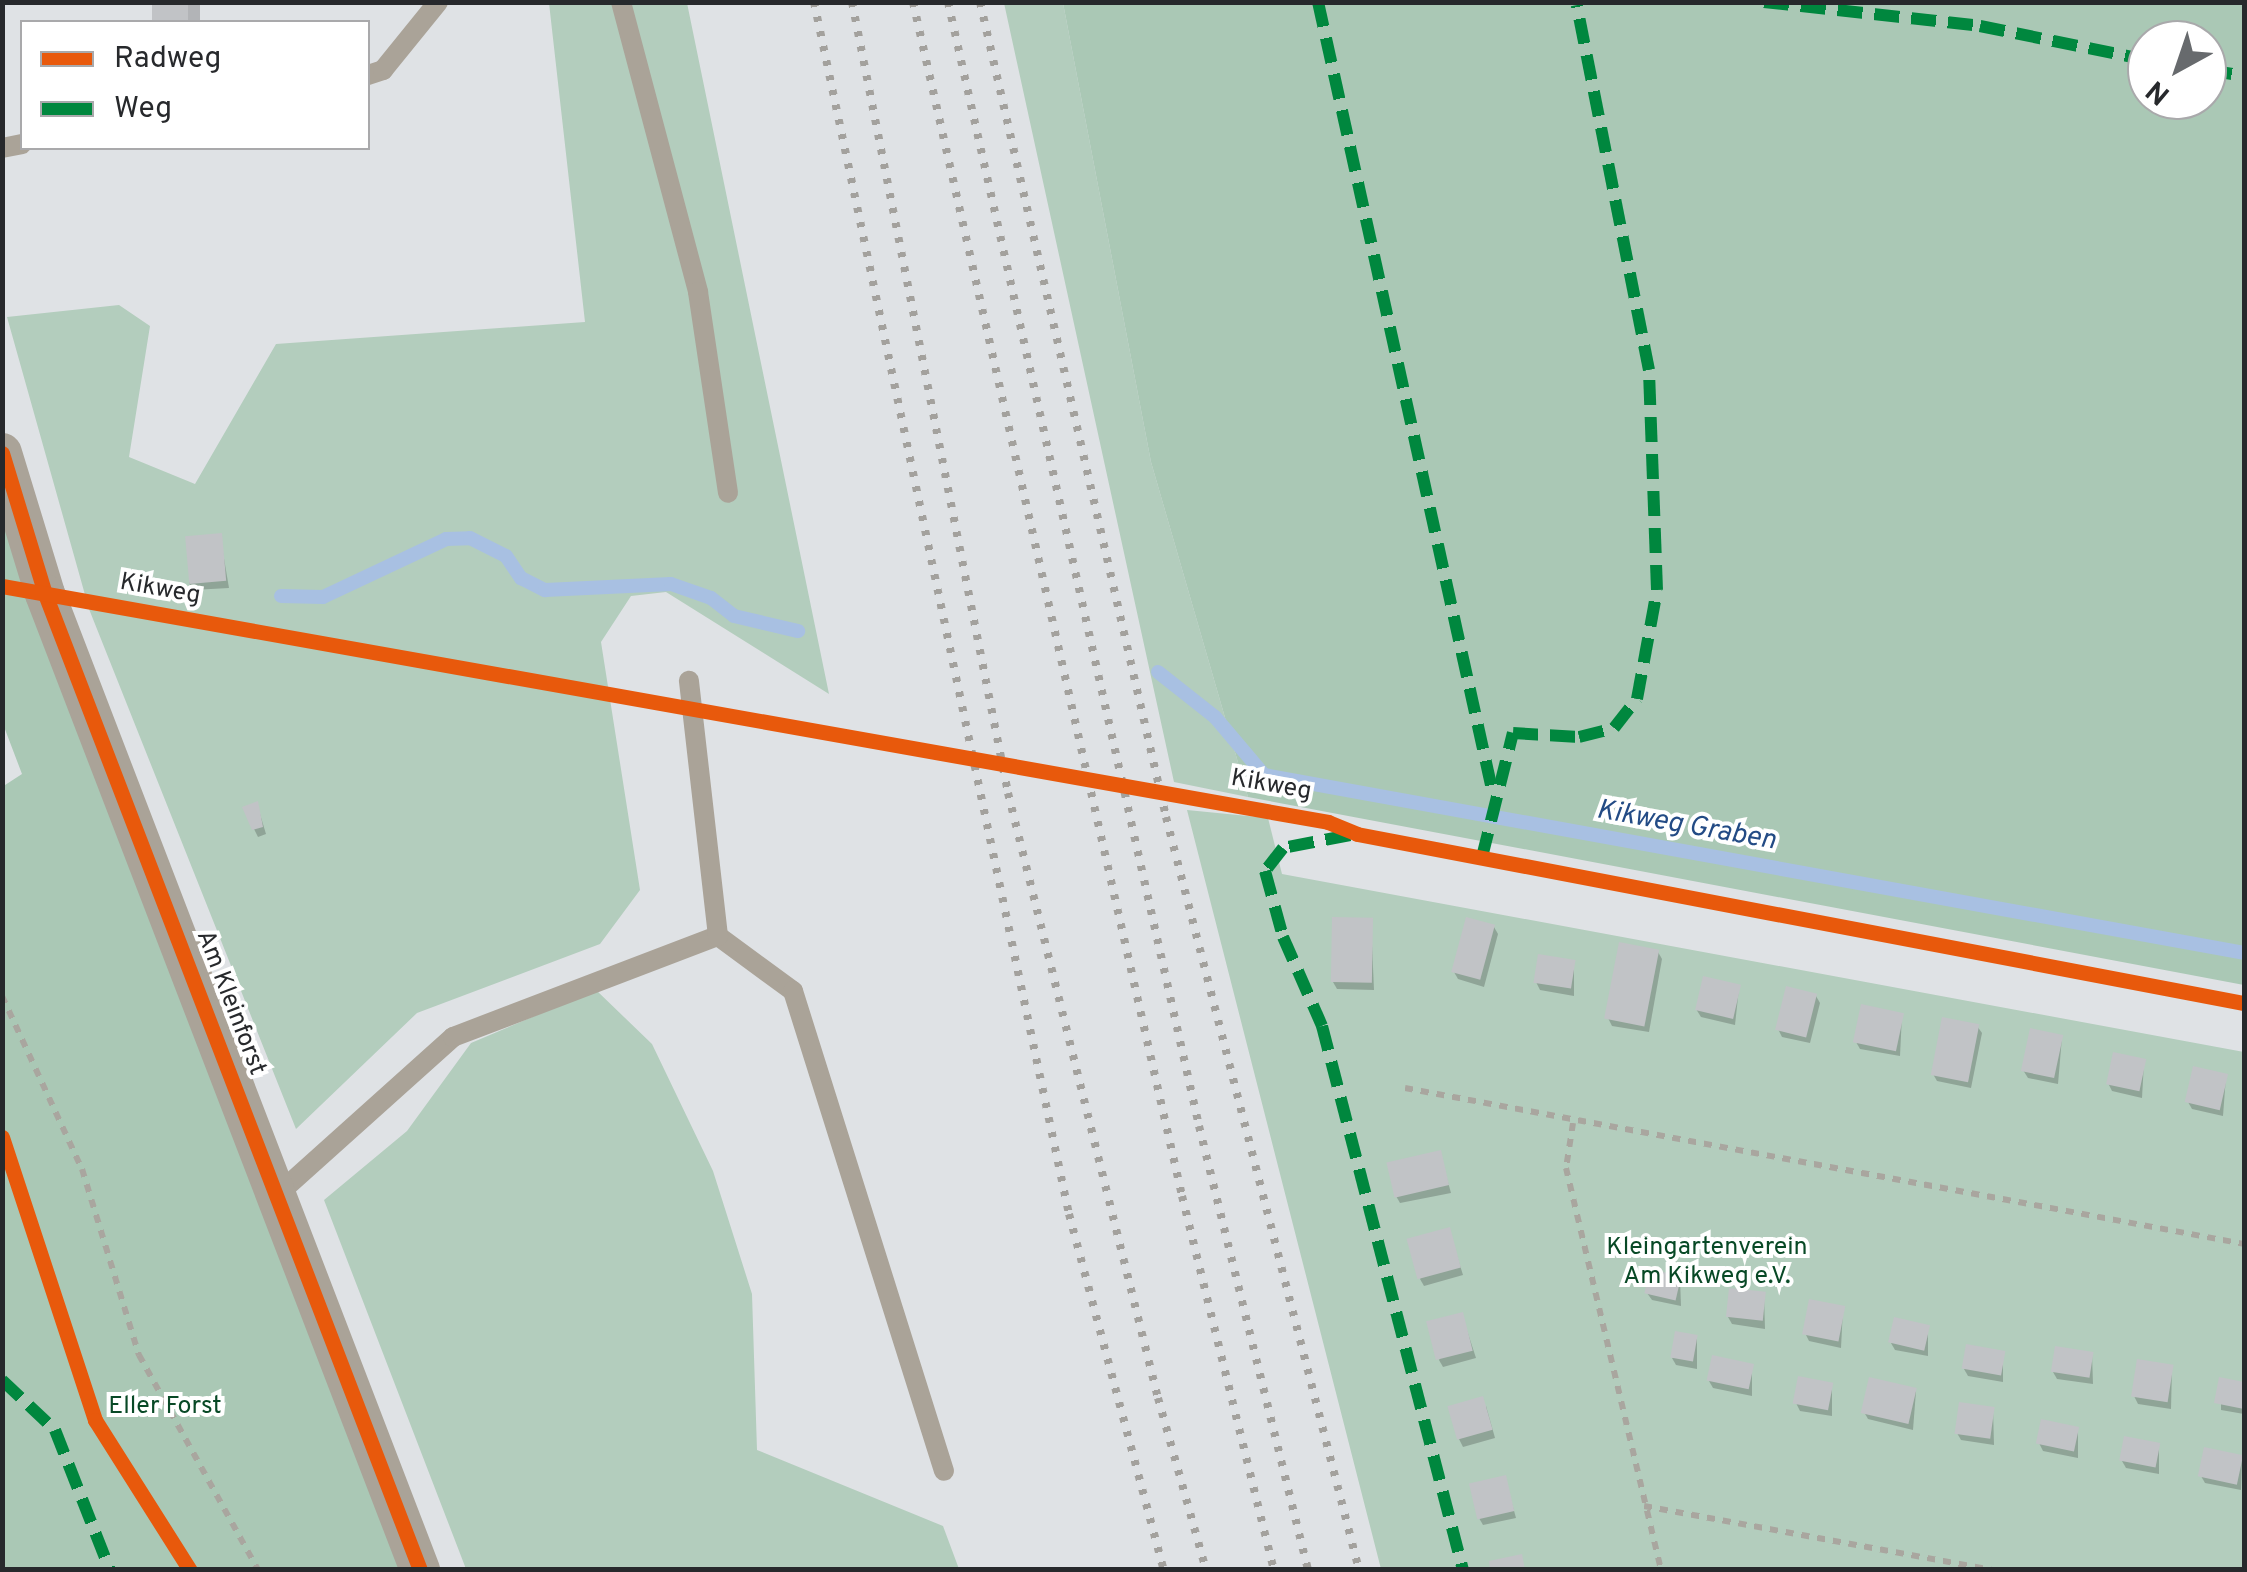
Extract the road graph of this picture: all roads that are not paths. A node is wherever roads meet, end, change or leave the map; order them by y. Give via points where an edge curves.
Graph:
1 (438, 2) edge
2 (621, 2) edge
3 (370, 74) edge
4 (2, 452) edge
5 (728, 493) dead end
6 (689, 680) dead end
7 (718, 936) junction
8 (277, 1195) junction
9 (944, 1471) dead end
10 (420, 1570) edge

1 - 3 lane via 383,70
2 - 5 lane via 698,292
4 - 8 street, Am Kleinforst via 44,594
6 - 7 lane
7 - 8 lane via 454,1037
7 - 9 lane via 793,991
8 - 10 street, Am Kleinforst

